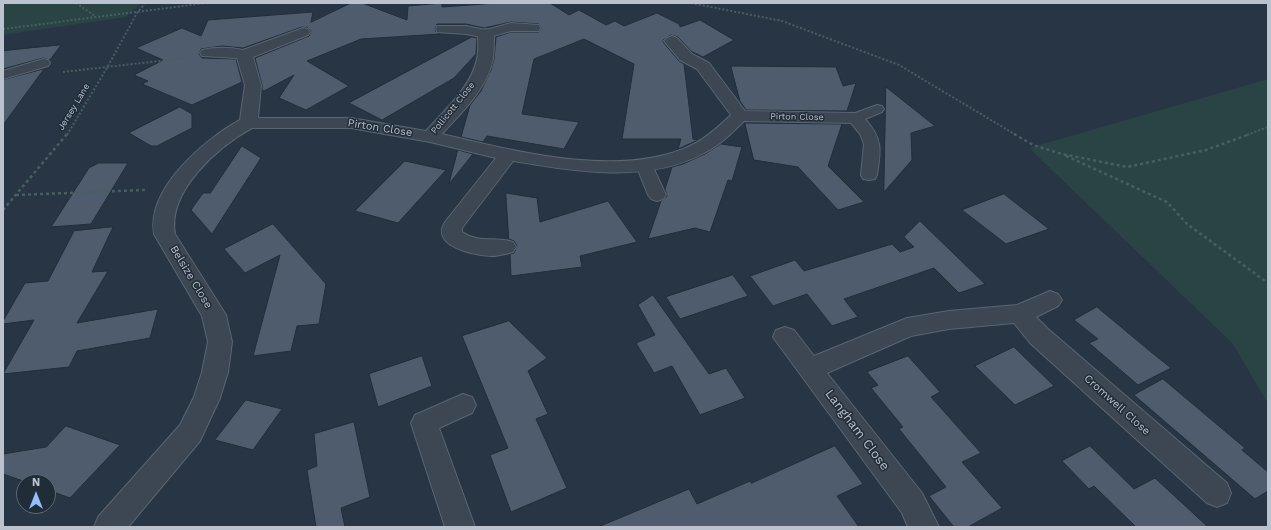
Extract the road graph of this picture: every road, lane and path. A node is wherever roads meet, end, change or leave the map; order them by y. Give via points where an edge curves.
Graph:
1 (76, 3) edge
2 (145, 3) edge
3 (206, 3) edge
4 (691, 3) edge
5 (137, 13) junction
6 (96, 16) junction
7 (534, 28) dead end
8 (3, 29) edge
9 (442, 29) dead end
10 (303, 32) dead end
11 (486, 34) junction
12 (672, 41) dead end
13 (208, 53) joint
14 (244, 54) junction
15 (43, 64) dead end
16 (108, 66) junction
17 (19, 71) junction
18 (3, 75) edge
19 (878, 109) dead end
20 (740, 116) junction
21 (855, 118) junction
22 (249, 123) junction
23 (1268, 127) edge
24 (430, 136) junction
25 (1062, 154) junction
26 (508, 155) junction
27 (644, 165) junction
28 (869, 175) dead end
29 (175, 188) junction
30 (16, 195) junction
31 (657, 195) dead end
32 (3, 210) edge
33 (505, 247) dead end
34 (1268, 283) edge
35 (1050, 300) dead end
36 (1020, 314) junction
37 (785, 337) dead end
38 (810, 369) junction
39 (463, 405) dead end
40 (1217, 493) dead end
41 (109, 527) edge
42 (460, 527) edge
43 (924, 527) edge

1 - 6 path
2 - 5 path, Jersey Lane
3 - 5 path
4 - 25 path via 782,21 899,64 1033,145
5 - 6 path
5 - 16 path, Jersey Lane
6 - 8 path
7 - 11 lane via 511,27
9 - 11 lane
10 - 14 street
11 - 24 street, Pollicott Close via 485,59 478,78 462,101
12 - 20 street via 686,58 703,66
13 - 14 street
13 - 16 path via 195,57
14 - 22 street via 253,85
15 - 17 lane
16 - 17 path via 79,71 28,74
16 - 30 path, Jersey Lane via 66,136
17 - 18 lane
19 - 21 lane
20 - 21 street, Pirton Close
20 - 27 street, Pirton Close via 720,135 704,145 679,157
21 - 28 lane via 873,142
22 - 24 street, Pirton Close via 350,123
22 - 29 street, Belsize Close via 223,138
23 - 25 path via 1206,150 1127,167
24 - 26 street, Pirton Close
25 - 34 path via 1167,202 1187,224
26 - 27 street, Pirton Close via 582,166 610,168
26 - 33 street via 452,227 451,235 457,240 479,248
27 - 31 lane
29 - 30 path
29 - 41 street, Belsize Close via 163,220 165,234 214,315 220,342 215,372 207,398 190,433
30 - 32 path, Jersey Lane
35 - 36 street
36 - 38 street via 949,320 907,327
36 - 40 street, Cromwell Close via 1040,336
37 - 38 street, Langham Close
38 - 43 street, Langham Close via 912,503
39 - 42 street via 424,423

